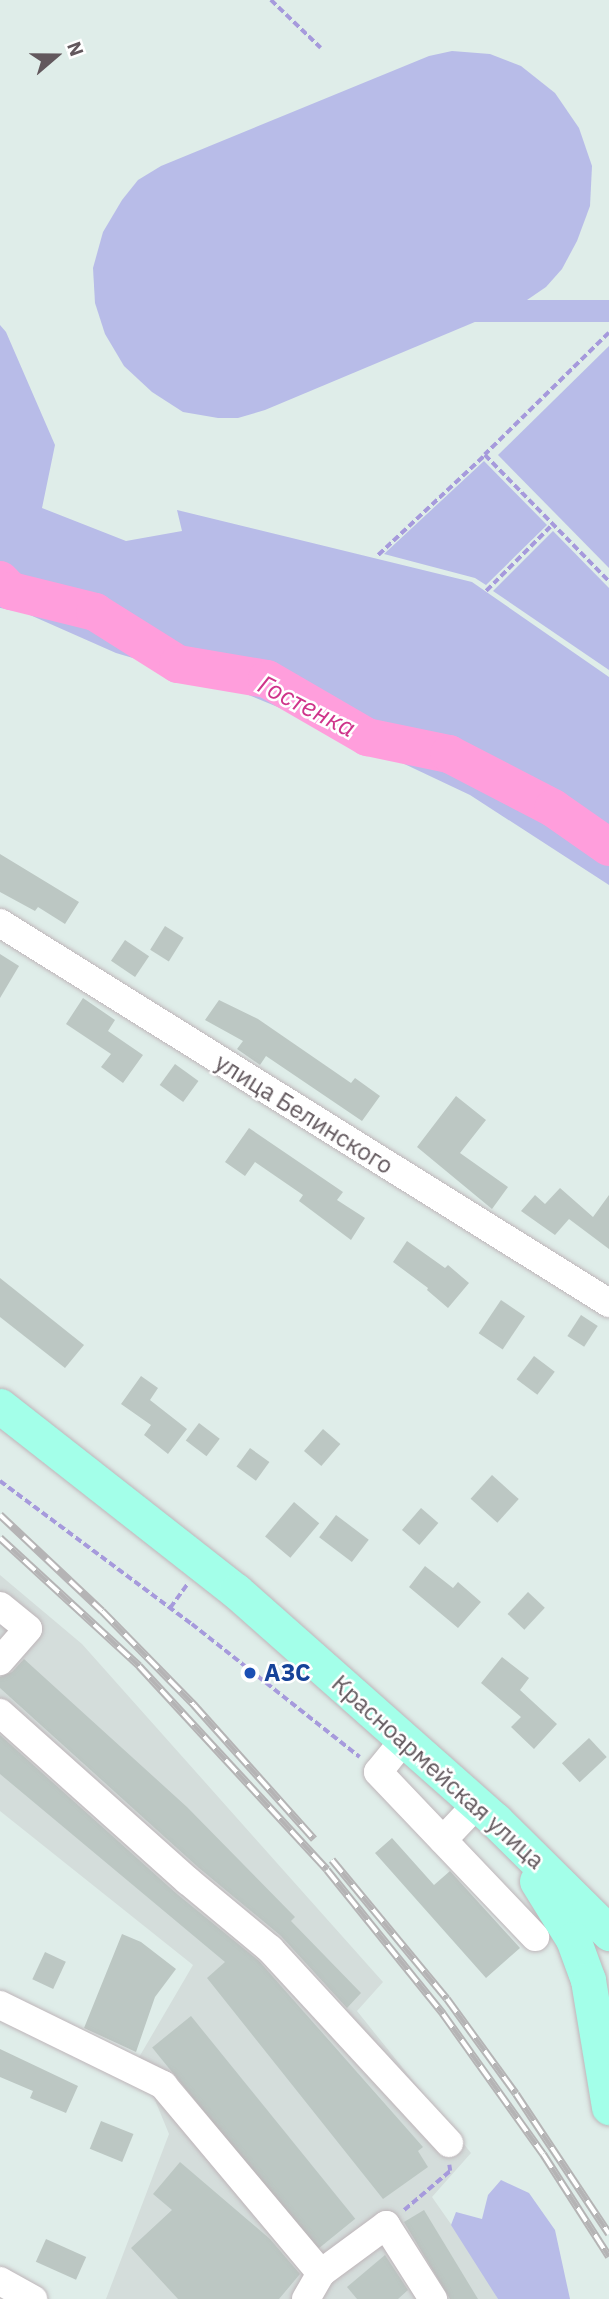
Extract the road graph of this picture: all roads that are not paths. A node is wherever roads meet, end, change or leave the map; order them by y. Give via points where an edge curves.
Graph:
1 (0, 923) edge
2 (609, 1303) edge
3 (0, 1406) edge
4 (0, 1606) edge
5 (0, 1661) edge
6 (0, 1713) edge
7 (404, 1740) junction
8 (486, 1812) junction
9 (443, 1840) junction
10 (609, 1933) edge
11 (535, 1937) dead end
12 (0, 2005) edge
13 (609, 2107) edge
14 (449, 2143) road end
15 (321, 2273) junction
16 (0, 2281) edge
17 (33, 2299) edge
18 (306, 2299) edge
19 (433, 2299) edge

1 - 2 street, улица Белинского
3 - 7 main road, Красноармейская улица via 236,1591
4 - 5 street via 28,1629
6 - 14 street via 270,1949
7 - 8 main road, Красноармейская улица
7 - 9 street via 378,1772
8 - 9 street
8 - 10 main road, Красноармейская улица
8 - 13 main road via 573,1939 588,1980
9 - 11 street
12 - 15 street via 163,2085
15 - 18 street
15 - 19 street via 386,2225
16 - 17 street

